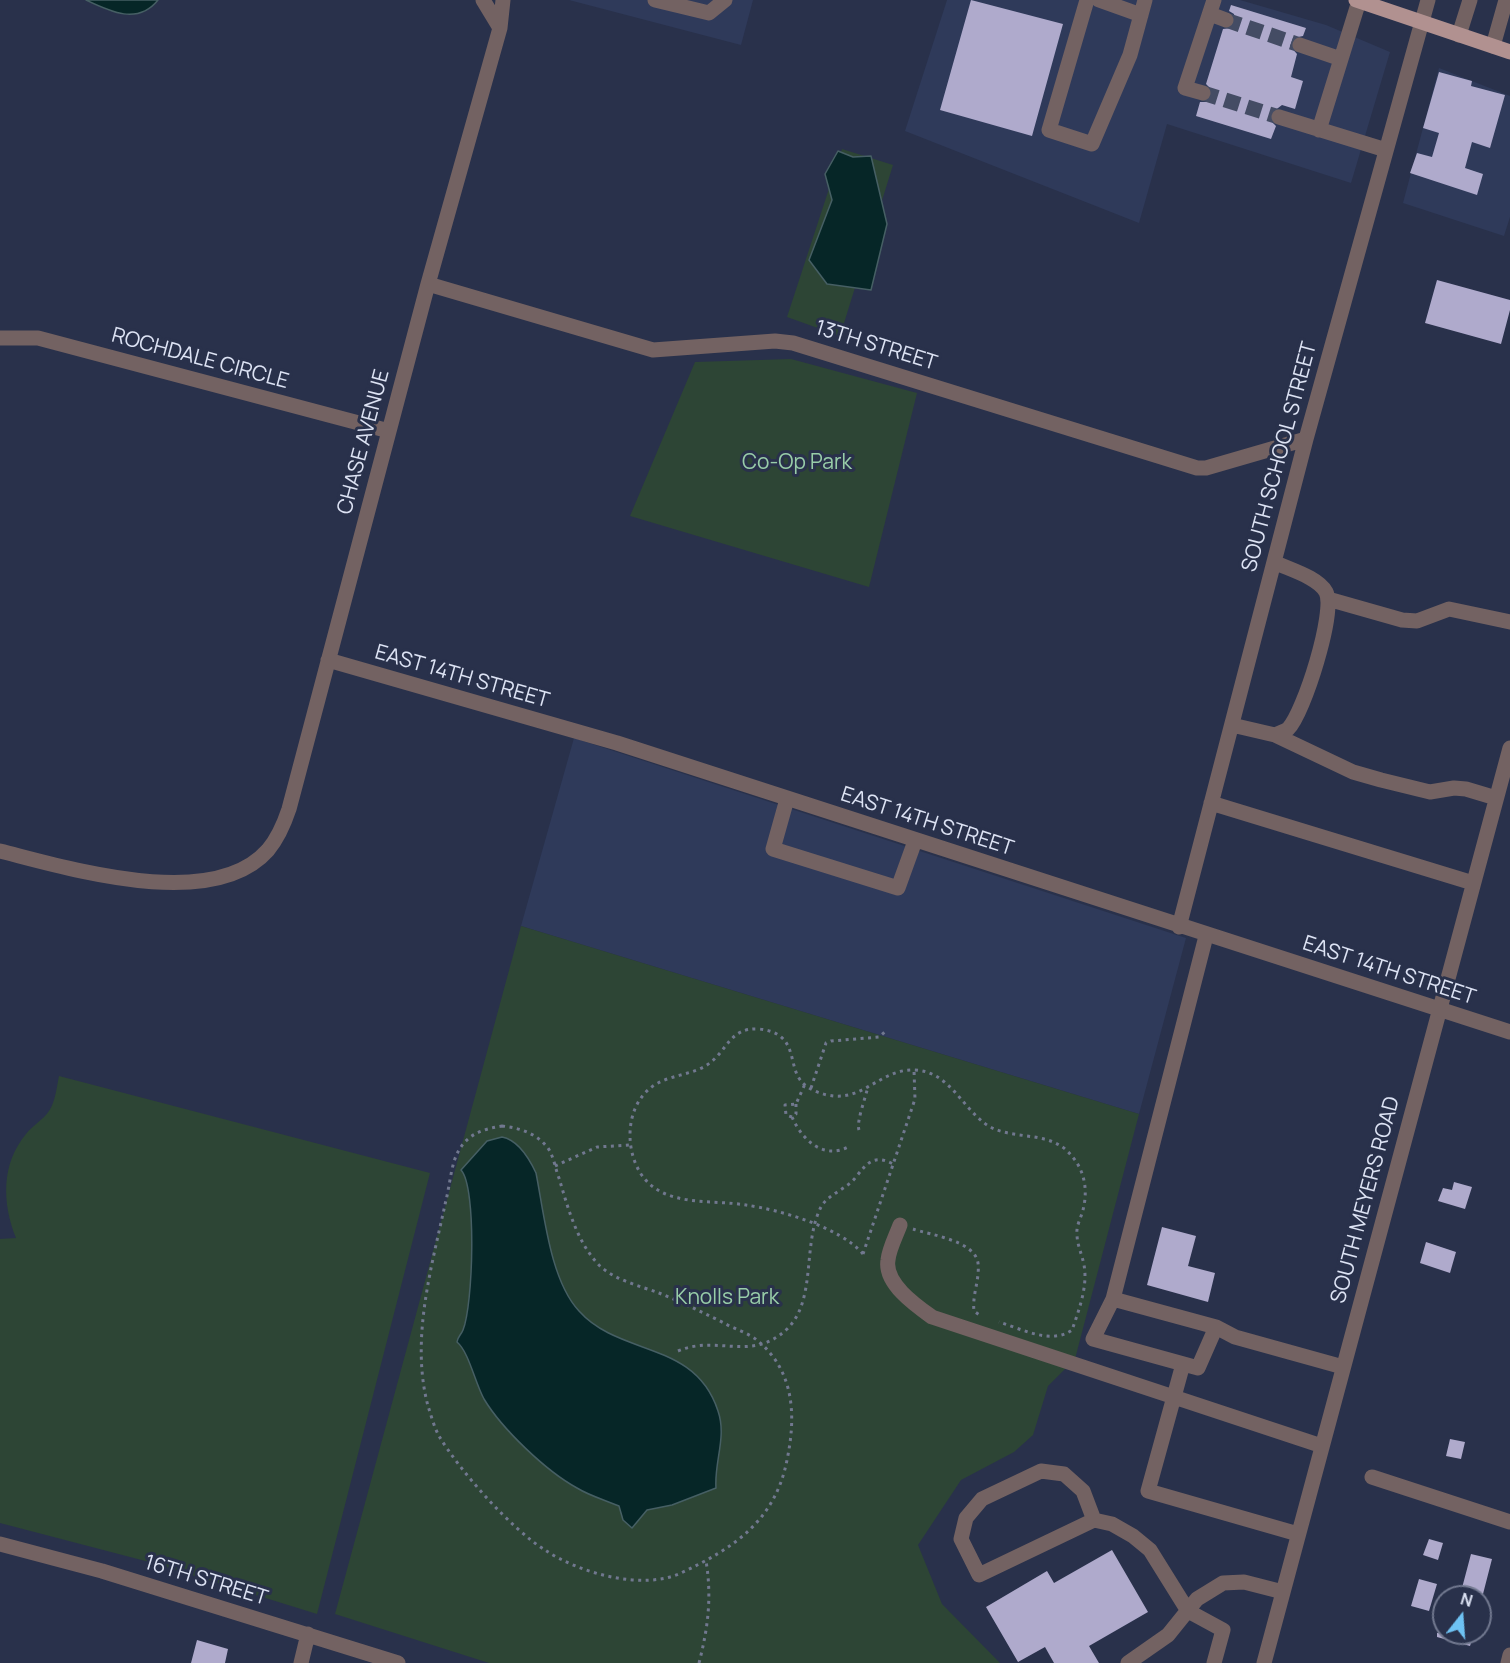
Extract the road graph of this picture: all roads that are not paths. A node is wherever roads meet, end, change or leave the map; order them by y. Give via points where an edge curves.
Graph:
1 (483, 0) edge
2 (503, 0) edge
3 (655, 0) edge
4 (725, 0) edge
5 (1087, 0) edge
6 (1099, 0) edge
7 (1428, 0) edge
8 (1470, 0) edge
9 (1506, 0) edge
10 (1357, 1) edge
11 (1143, 7) edge
12 (1212, 7) edge
13 (1226, 20) tunnel mouth
14 (1422, 22) junction
15 (500, 28) junction
16 (1459, 35) junction
17 (1300, 45) tunnel mouth
18 (1493, 46) junction
19 (1510, 52) edge
20 (1341, 59) junction
21 (1203, 93) tunnel mouth
22 (1279, 117) tunnel mouth
23 (1319, 130) junction
24 (1386, 150) junction
25 (428, 284) junction
26 (0, 338) edge
27 (388, 431) junction
28 (1306, 439) junction
29 (1274, 562) junction
30 (1328, 599) junction
31 (1510, 622) edge
32 (328, 660) junction
33 (1232, 725) junction
34 (1275, 735) junction
35 (1510, 748) edge
36 (1496, 798) junction
37 (787, 799) junction
38 (1211, 803) junction
39 (915, 841) junction
40 (0, 851) edge
41 (1473, 883) junction
42 (1179, 927) junction
43 (1206, 936) junction
44 (1438, 1008) junction
45 (1510, 1032) edge
46 (900, 1225) road end
47 (1113, 1299) junction
48 (1216, 1327) junction
49 (1184, 1364) junction
50 (1343, 1367) junction
51 (1173, 1398) junction
52 (1322, 1446) junction
53 (1372, 1477) dead end
54 (1094, 1520) junction
55 (1510, 1522) edge
56 (1298, 1534) junction
57 (0, 1544) edge
58 (1283, 1592) junction
59 (1188, 1611) junction
60 (308, 1634) junction
61 (1510, 1655) edge
62 (301, 1663) edge
63 (398, 1663) edge
64 (1128, 1663) edge
65 (1214, 1663) edge
66 (1264, 1663) edge
67 (1508, 1663) edge

1 - 15 street
2 - 15 street, CHASE AVENUE
3 - 4 street via 709,13
5 - 11 street via 1049,130 1092,144 1130,55
6 - 11 street
7 - 14 street, SOUTH SCHOOL STREET
8 - 16 street
9 - 18 street
10 - 14 main road
10 - 20 street
12 - 13 street
12 - 21 street via 1185,88
14 - 16 main road
14 - 24 street, SOUTH SCHOOL STREET
15 - 25 street, CHASE AVENUE
16 - 18 main road
17 - 20 street
18 - 19 main road
20 - 23 street
22 - 23 street
23 - 24 street
24 - 28 street, SOUTH SCHOOL STREET
25 - 27 street, CHASE AVENUE
25 - 28 street, 13TH STREET via 653,350 793,343 1197,468
26 - 27 street, ROCHDALE CIRCLE via 46,340
27 - 32 street, CHASE AVENUE
28 - 29 street, SOUTH SCHOOL STREET
29 - 30 street via 1316,582 1326,590
29 - 33 street, SOUTH SCHOOL STREET
30 - 31 street via 1402,620 1417,621 1449,609
30 - 34 street via 1317,663 1304,699 1288,728
32 - 37 street, EAST 14TH STREET via 617,743
32 - 40 street, CHASE AVENUE via 286,818 275,841 257,860 227,875 158,882 81,872
33 - 34 street
33 - 38 street, SOUTH SCHOOL STREET
34 - 36 street via 1353,772 1381,780 1430,792 1466,789
35 - 36 street, SOUTH MEYERS ROAD
36 - 41 street, SOUTH MEYERS ROAD
37 - 39 street, EAST 14TH STREET
37 - 39 street via 773,849 898,888
38 - 41 street
38 - 42 street, SOUTH SCHOOL STREET
39 - 42 street, EAST 14TH STREET
41 - 44 street, SOUTH MEYERS ROAD
42 - 43 street, EAST 14TH STREET
43 - 44 street, EAST 14TH STREET
43 - 47 street
44 - 45 street, EAST 14TH STREET
44 - 50 street, SOUTH MEYERS ROAD
46 - 51 street via 888,1272 894,1283 932,1317
47 - 48 street
47 - 49 street via 1093,1339
48 - 49 street via 1198,1368
48 - 50 street via 1235,1337
49 - 51 street
50 - 52 street, SOUTH MEYERS ROAD
51 - 52 street
51 - 56 street via 1148,1491
52 - 56 street, SOUTH MEYERS ROAD
53 - 55 street
54 - 54 street via 980,1575 961,1539 966,1518 982,1499 1041,1471 1064,1474 1083,1491
54 - 59 street via 1122,1530 1150,1550
56 - 58 street, SOUTH MEYERS ROAD
57 - 60 street, 16TH STREET
58 - 59 street via 1244,1582 1222,1583 1197,1599
58 - 66 street, SOUTH MEYERS ROAD
59 - 64 street via 1168,1635
59 - 65 street via 1223,1630
60 - 62 street
60 - 63 street, 16TH STREET
61 - 67 street

